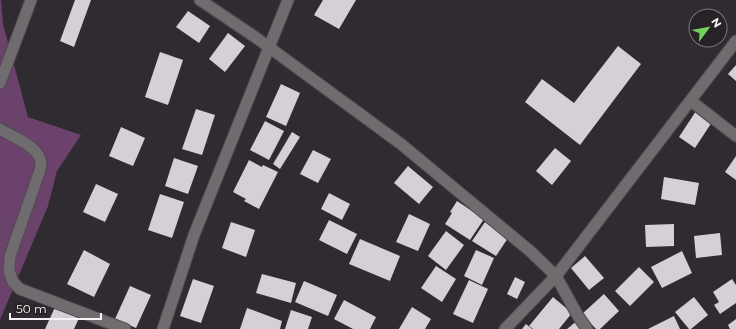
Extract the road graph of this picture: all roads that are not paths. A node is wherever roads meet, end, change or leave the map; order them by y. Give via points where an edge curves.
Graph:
1 (31, 0) edge
2 (200, 0) edge
3 (288, 0) edge
4 (736, 41) edge
5 (269, 47) junction
6 (0, 83) edge
7 (691, 101) junction
8 (0, 129) edge
9 (736, 136) edge
10 (556, 276) junction
11 (125, 329) edge
12 (163, 329) edge
13 (505, 329) edge
14 (587, 329) edge

1 - 6 street
2 - 5 street
3 - 5 street
4 - 7 street
5 - 10 street via 401,144 530,250
5 - 12 street via 194,236
7 - 9 street
7 - 10 street
8 - 11 street via 30,146 41,163 10,256 9,271 13,282 20,289
10 - 13 street
10 - 14 street

